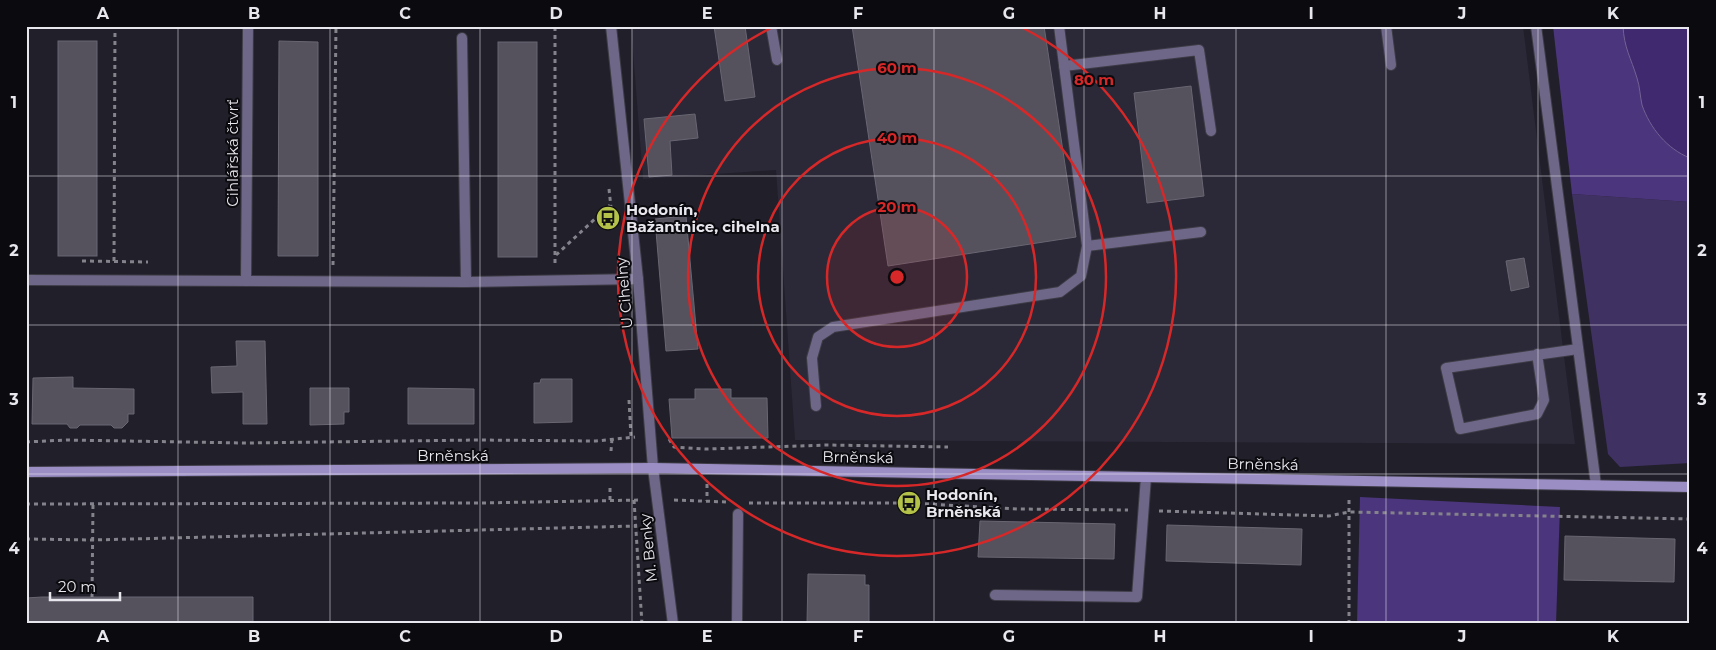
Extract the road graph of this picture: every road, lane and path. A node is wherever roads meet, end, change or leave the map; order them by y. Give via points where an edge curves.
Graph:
1 (115, 26) edge
2 (183, 26) edge
3 (248, 26) edge
4 (336, 26) edge
5 (406, 26) edge
6 (555, 26) edge
7 (611, 26) edge
8 (771, 26) edge
9 (1059, 26) edge
10 (1386, 26) edge
11 (1536, 26) edge
12 (462, 38) dead end
13 (777, 60) dead end
14 (1391, 65) dead end
15 (1064, 66) junction
16 (1211, 130) dead end
17 (611, 204) dead end
18 (1201, 232) dead end
19 (1087, 246) junction
20 (555, 255) junction
21 (114, 260) dead end
22 (555, 265) dead end
23 (333, 266) dead end
24 (638, 279) junction
25 (26, 280) edge
26 (246, 281) junction
27 (466, 282) junction
28 (1578, 349) junction
29 (1537, 354) junction
30 (816, 406) dead end
31 (665, 435) dead end
32 (631, 438) dead end
33 (26, 442) edge
34 (948, 446) dead end
35 (653, 468) junction
36 (26, 472) edge
37 (1146, 477) junction
38 (1349, 481) junction
39 (1596, 485) junction
40 (1690, 487) edge
41 (610, 500) dead end
42 (634, 500) dead end
43 (707, 501) dead end
44 (93, 502) junction
45 (732, 502) dead end
46 (741, 503) dead end
47 (26, 504) edge
48 (1144, 511) junction
49 (1349, 512) junction
50 (738, 514) dead end
51 (1690, 519) edge
52 (636, 526) junction
53 (26, 539) edge
54 (93, 540) junction
55 (995, 595) dead end
56 (92, 597) dead end
57 (642, 624) edge
58 (673, 624) edge
59 (737, 624) edge
60 (1349, 624) edge

1 - 21 path
2 - 3 path
3 - 4 path
3 - 26 street, Cihlářská čtvrť
4 - 5 path
4 - 23 path
6 - 20 path
7 - 24 street, U Cihelny
8 - 13 street
9 - 15 street
10 - 14 street
11 - 28 street
12 - 27 street
15 - 16 street via 1199,50
15 - 19 street
17 - 20 path
18 - 19 street
19 - 30 street via 1081,276 1060,292 833,327 818,337 812,358
20 - 22 path
24 - 27 street
24 - 35 street, U Cihelny
25 - 26 street
26 - 27 street
28 - 29 street
28 - 39 street
29 - 29 street via 1446,368 1460,428 1537,414 1544,400
31 - 34 path via 674,448
32 - 33 path via 596,441
35 - 36 main road, Brněnská
35 - 37 main road, Brněnská
35 - 58 street, M. Benky
37 - 38 main road, Brněnská
37 - 48 street
38 - 39 main road, Brněnská
38 - 49 path
39 - 40 main road, Brněnská
41 - 44 path
42 - 52 path
43 - 45 path
44 - 47 path
44 - 54 path
46 - 48 path via 909,503
48 - 49 path via 1328,516
48 - 55 street via 1136,597
49 - 51 path
49 - 60 path
50 - 59 street
52 - 54 path
52 - 57 path
53 - 54 path
54 - 56 path

